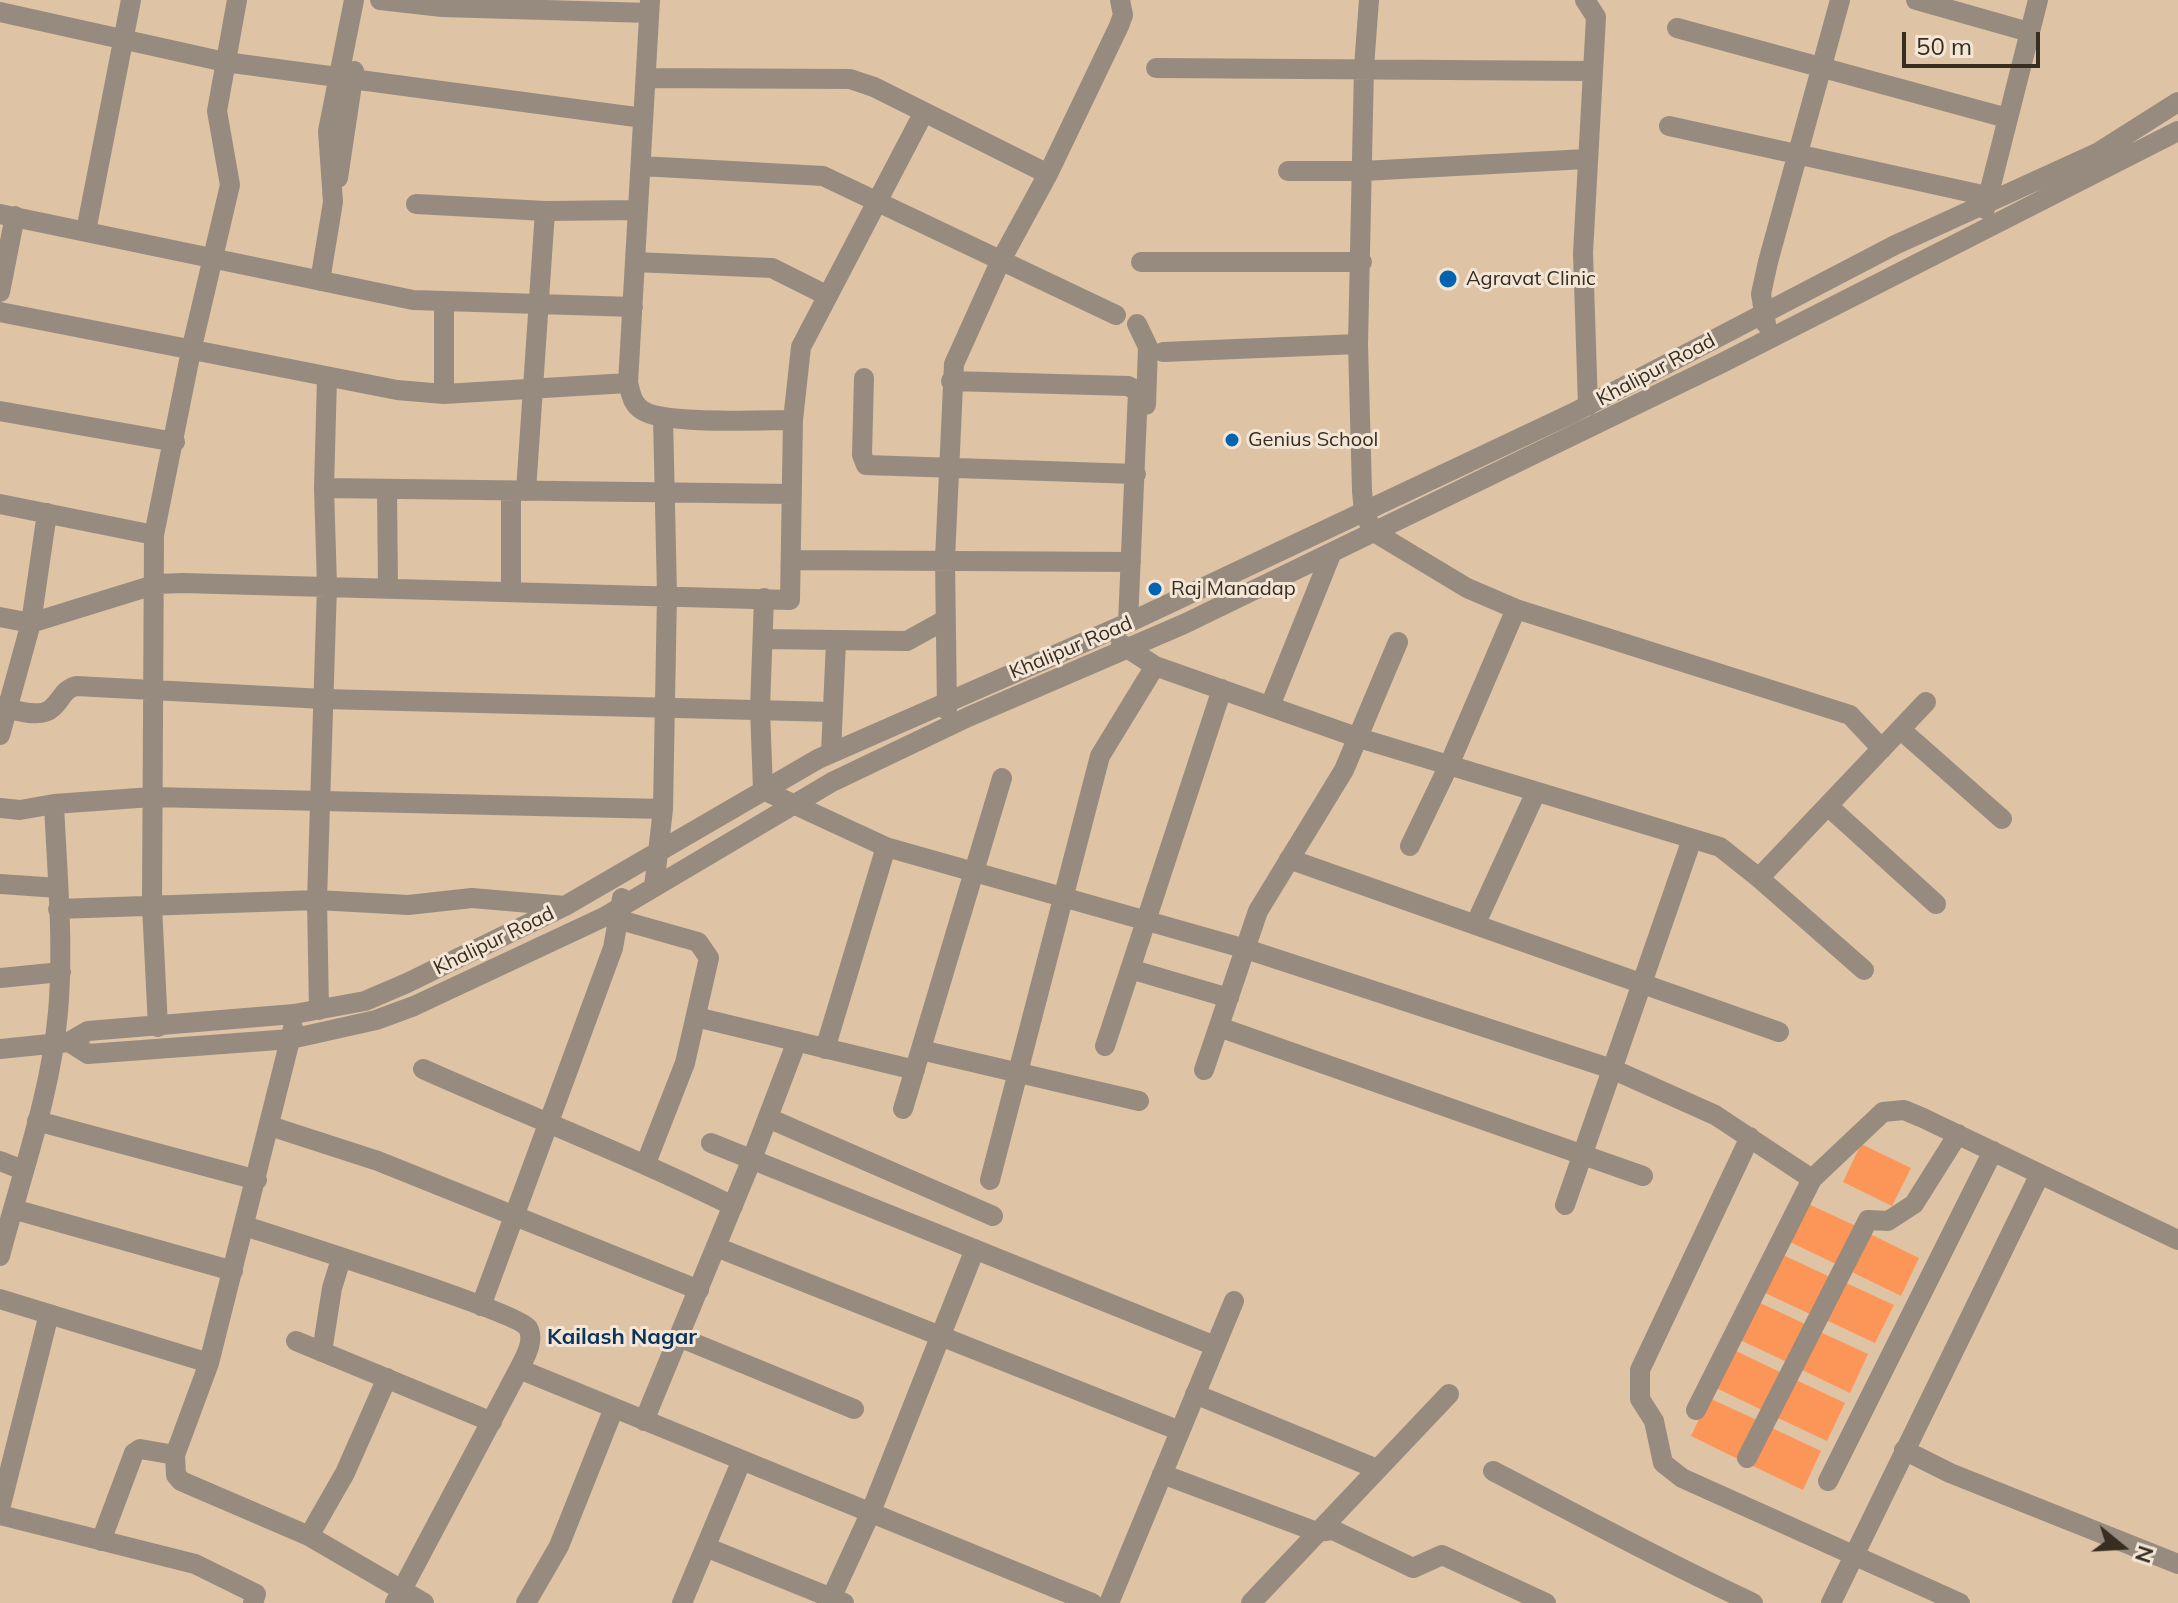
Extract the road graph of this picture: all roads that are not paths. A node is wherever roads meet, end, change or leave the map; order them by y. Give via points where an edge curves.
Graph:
1 (131, 0) edge
2 (237, 0) edge
3 (354, 0) edge
4 (366, 0) edge
5 (380, 0) edge
6 (1120, 0) edge
7 (1369, 0) edge
8 (1585, 0) edge
9 (1840, 0) edge
10 (1916, 0) edge
11 (2038, 0) edge
12 (650, 7) edge
13 (0, 12) edge
14 (1677, 28) dead end
15 (2029, 32) junction
16 (124, 41) junction
17 (225, 62) junction
18 (1364, 67) junction
19 (1822, 67) junction
20 (1156, 68) dead end
21 (1592, 71) junction
22 (646, 78) junction
23 (346, 80) junction
24 (2178, 102) edge
25 (923, 114) junction
26 (643, 118) junction
27 (2007, 118) junction
28 (1669, 126) dead end
29 (2178, 131) edge
30 (1797, 154) junction
31 (1586, 159) junction
32 (641, 166) junction
33 (1288, 171) dead end
34 (1363, 171) junction
35 (1048, 174) junction
36 (1986, 202) junction
37 (877, 203) junction
38 (416, 204) dead end
39 (638, 210) junction
40 (545, 211) junction
41 (7, 215) edge
42 (86, 231) junction
43 (1982, 231) junction
44 (213, 259) junction
45 (635, 262) junction
46 (1000, 262) junction
47 (1141, 262) dead end
48 (1362, 262) junction
49 (321, 281) junction
50 (0, 292) edge
51 (828, 296) junction
52 (444, 301) junction
53 (537, 305) junction
54 (633, 307) junction
55 (0, 312) edge
56 (1764, 314) junction
57 (1116, 315) dead end
58 (1137, 324) dead end
59 (1769, 339) junction
60 (1358, 344) junction
61 (191, 351) junction
62 (1163, 352) dead end
63 (327, 378) junction
64 (864, 378) dead end
65 (951, 381) junction
66 (628, 383) junction
67 (531, 389) junction
68 (444, 394) junction
69 (1588, 406) junction
70 (0, 411) edge
71 (663, 417) junction
72 (793, 420) junction
73 (175, 442) junction
74 (949, 467) junction
75 (1136, 474) junction
76 (324, 488) junction
77 (387, 489) junction
78 (519, 491) junction
79 (666, 494) junction
80 (792, 494) junction
81 (0, 504) edge
82 (47, 513) junction
83 (1364, 513) junction
84 (1374, 532) junction
85 (154, 535) junction
86 (1332, 552) junction
87 (945, 559) junction
88 (791, 560) junction
89 (1131, 562) junction
90 (157, 584) junction
91 (327, 586) junction
92 (388, 587) junction
93 (511, 590) junction
94 (667, 594) junction
95 (764, 598) junction
96 (1516, 609) junction
97 (0, 617) edge
98 (945, 620) junction
99 (1134, 620) junction
100 (31, 623) junction
101 (1106, 633) junction
102 (764, 639) junction
103 (836, 641) junction
104 (1398, 642) dead end
105 (1129, 649) junction
106 (1155, 666) junction
107 (1222, 689) junction
108 (155, 692) junction
109 (324, 699) junction
110 (946, 701) junction
111 (1926, 702) dead end
112 (665, 706) junction
113 (1270, 706) junction
114 (4, 707) edge
115 (760, 709) junction
116 (833, 712) junction
117 (948, 726) junction
118 (1900, 729) junction
119 (0, 735) edge
120 (1359, 738) junction
121 (1882, 749) junction
122 (831, 753) junction
123 (1449, 765) junction
124 (1002, 778) dead end
125 (763, 790) junction
126 (1536, 792) junction
127 (152, 797) junction
128 (320, 803) junction
129 (54, 804) junction
130 (789, 805) junction
131 (1828, 806) junction
132 (0, 808) edge
133 (663, 809) junction
134 (2002, 819) dead end
135 (1692, 839) junction
136 (1410, 846) dead end
137 (886, 847) junction
138 (659, 851) junction
139 (1289, 859) junction
140 (621, 874) junction
141 (973, 874) junction
142 (1759, 878) junction
143 (0, 884) edge
144 (654, 887) junction
145 (1061, 898) junction
146 (58, 899) junction
147 (317, 900) junction
148 (1936, 904) dead end
149 (152, 906) junction
150 (565, 906) junction
151 (621, 913) junction
152 (1146, 921) junction
153 (1475, 925) junction
154 (1246, 949) junction
155 (1130, 969) junction
156 (1864, 970) dead end
157 (61, 972) junction
158 (0, 978) edge
159 (1641, 985) junction
160 (1229, 998) junction
161 (319, 1010) junction
162 (294, 1014) junction
163 (696, 1017) junction
164 (158, 1027) junction
165 (1219, 1027) junction
166 (1779, 1032) dead end
167 (291, 1039) junction
168 (797, 1041) junction
169 (60, 1043) junction
170 (1105, 1046) dead end
171 (0, 1049) edge
172 (825, 1049) junction
173 (918, 1060) junction
174 (423, 1069) dead end
175 (1612, 1069) junction
176 (1204, 1070) dead end
177 (1017, 1072) junction
178 (1139, 1101) dead end
179 (903, 1109) dead end
180 (768, 1118) junction
181 (37, 1121) junction
182 (270, 1126) junction
183 (549, 1126) junction
184 (1958, 1134) junction
185 (1750, 1137) junction
186 (711, 1143) dead end
187 (1993, 1151) junction
188 (1583, 1153) junction
189 (752, 1159) junction
190 (0, 1161) edge
191 (646, 1163) junction
192 (23, 1170) junction
193 (2040, 1174) junction
194 (1643, 1176) dead end
195 (1812, 1179) junction
196 (257, 1180) junction
197 (990, 1180) dead end
198 (1565, 1205) dead end
199 (733, 1206) junction
200 (13, 1209) junction
201 (517, 1216) junction
202 (993, 1216) dead end
203 (245, 1226) junction
204 (2178, 1240) edge
205 (2, 1243) edge
206 (716, 1247) junction
207 (975, 1249) junction
208 (341, 1259) junction
209 (233, 1271) junction
210 (699, 1290) junction
211 (0, 1299) edge
212 (1234, 1301) dead end
213 (481, 1306) junction
214 (49, 1314) junction
215 (679, 1337) junction
216 (940, 1337) junction
217 (296, 1341) dead end
218 (1215, 1346) junction
219 (322, 1352) junction
220 (209, 1363) junction
221 (519, 1369) junction
222 (387, 1378) junction
223 (1195, 1394) junction
224 (1449, 1394) dead end
225 (614, 1408) junction
226 (854, 1409) dead end
227 (1696, 1410) dead end
228 (644, 1421) junction
229 (492, 1422) junction
230 (1180, 1431) junction
231 (1904, 1450) junction
232 (175, 1455) junction
233 (1747, 1458) dead end
234 (741, 1462) junction
235 (1377, 1469) junction
236 (1493, 1471) dead end
237 (1162, 1474) junction
238 (1828, 1481) dead end
239 (0, 1512) edge
240 (870, 1514) junction
241 (1317, 1532) junction
242 (309, 1536) junction
243 (101, 1541) junction
244 (708, 1548) junction
245 (1854, 1553) junction
246 (2178, 1564) edge
247 (398, 1597) edge
248 (1516, 1597) edge
249 (835, 1601) edge
250 (253, 1603) edge
251 (424, 1603) edge
252 (526, 1603) edge
253 (682, 1603) edge
254 (1092, 1603) edge
255 (1109, 1603) edge
256 (1251, 1603) edge
257 (1546, 1603) edge
258 (1753, 1603) edge
259 (1831, 1603) edge
260 (1960, 1603) edge

1 - 16 street
2 - 17 street
3 - 23 street
4 - 23 street
5 - 12 street via 442,7
6 - 35 street via 1119,26
7 - 18 street
8 - 21 street via 1596,17
9 - 19 street
10 - 15 street
11 - 15 street
12 - 22 street
13 - 16 street
14 - 19 street
15 - 27 street
16 - 17 street
16 - 42 street
17 - 23 street
17 - 44 street via 217,122 230,185
18 - 20 street
18 - 21 street
18 - 34 street
19 - 27 street
19 - 30 street
21 - 31 street
22 - 25 street via 850,79
22 - 26 street
23 - 26 street
23 - 49 street via 328,131 333,202
24 - 36 street, Khalipur Road via 2099,152
25 - 35 street
25 - 37 street
26 - 32 street
27 - 36 street
28 - 30 street
29 - 43 street, Khalipur Road
30 - 36 street
30 - 56 street via 1761,294
31 - 34 street
31 - 69 street
32 - 37 street via 823,176
32 - 39 street
33 - 34 street
34 - 48 street
35 - 46 street
36 - 43 street
36 - 56 street, Khalipur Road
37 - 46 street
37 - 51 street
38 - 40 street
39 - 40 street
39 - 45 street
40 - 53 street
41 - 42 street
41 - 50 street
42 - 44 street
43 - 59 street, Khalipur Road
44 - 49 street
44 - 61 street
45 - 51 street via 772,268
45 - 54 street
46 - 57 street
46 - 65 street via 959,351
47 - 48 street
48 - 60 street
49 - 52 street
51 - 72 street via 801,347
52 - 53 street
52 - 68 street
53 - 54 street
53 - 67 street
54 - 66 street
55 - 61 street
56 - 59 street
56 - 69 street, Khalipur Road
58 - 99 street via 1148,347
59 - 84 street, Khalipur Road
60 - 62 street
60 - 83 street
61 - 63 street
61 - 73 street
63 - 68 street
63 - 76 street
64 - 74 street via 866,465
65 - 74 street
65 - 75 street via 1134,388 1140,397
66 - 67 street
66 - 71 street via 639,409
67 - 68 street
67 - 78 street
69 - 83 street, Khalipur Road
70 - 73 street
71 - 72 street
71 - 79 street
72 - 80 street
73 - 85 street
74 - 75 street
74 - 87 street
75 - 89 street
76 - 77 street
76 - 91 street
77 - 78 street
77 - 92 street
78 - 79 street
78 - 93 street
79 - 80 street
79 - 94 street
80 - 88 street
81 - 82 street
82 - 85 street
82 - 100 street
83 - 84 street
83 - 99 street, Khalipur Road
84 - 86 street, Khalipur Road
84 - 96 street via 1467,588
85 - 90 street
86 - 105 street, Khalipur Road
86 - 113 street
87 - 88 street
87 - 89 street
87 - 98 street
88 - 95 street via 790,600
89 - 99 street
90 - 91 street
90 - 100 street
90 - 108 street
91 - 92 street
91 - 109 street
92 - 93 street
93 - 94 street
94 - 95 street
94 - 112 street
95 - 102 street
96 - 121 street via 1850,715
96 - 123 street
97 - 100 street
98 - 103 street via 907,641
98 - 110 street
99 - 101 street, Khalipur Road
100 - 114 street
101 - 105 street
101 - 110 street, Khalipur Road
102 - 103 street
102 - 115 street
103 - 116 street
104 - 120 street
105 - 106 street
105 - 117 street, Khalipur Road
106 - 107 street
106 - 145 street via 1100,756
107 - 113 street
107 - 152 street
108 - 109 street
108 - 114 street via 76,686 63,692 48,711
108 - 127 street
109 - 112 street
109 - 128 street
110 - 117 street
110 - 122 street, Khalipur Road
111 - 118 street
112 - 115 street
112 - 133 street
113 - 120 street
114 - 119 street
115 - 116 street
115 - 125 street
116 - 122 street
117 - 130 street, Khalipur Road
118 - 121 street
118 - 134 street
120 - 123 street
120 - 139 street via 1325,806
121 - 131 street
122 - 125 street, Khalipur Road
123 - 126 street
123 - 136 street
124 - 141 street
125 - 130 street
125 - 138 street, Khalipur Road
126 - 135 street
126 - 153 street
127 - 128 street
127 - 129 street
127 - 149 street
128 - 133 street
128 - 147 street
129 - 132 street
129 - 146 street
130 - 137 street
130 - 144 street, Khalipur Road
131 - 142 street
131 - 148 street
133 - 138 street
135 - 142 street via 1720,847
135 - 159 street
137 - 141 street
137 - 172 street
138 - 140 street, Khalipur Road
138 - 144 street
139 - 153 street
139 - 154 street via 1268,890
140 - 150 street, Khalipur Road
140 - 151 street
141 - 145 street
141 - 173 street
142 - 156 street
143 - 146 street
144 - 151 street, Khalipur Road
145 - 152 street
145 - 177 street
146 - 149 street
146 - 157 street
147 - 149 street
147 - 150 street via 408,905 489,898
147 - 161 street
149 - 164 street
150 - 161 street, Khalipur Road via 365,1001
151 - 163 street via 698,942 708,951
151 - 167 street, Khalipur Road via 414,1006
151 - 183 street
152 - 154 street
152 - 155 street
153 - 159 street
154 - 160 street
154 - 175 street
155 - 160 street
155 - 170 street
157 - 158 street
157 - 169 street
159 - 166 street
159 - 175 street
160 - 165 street
161 - 162 street, Khalipur Road
162 - 164 street, Khalipur Road
162 - 167 street
163 - 168 street
163 - 191 street via 685,1063
164 - 169 street, Khalipur Road via 88,1031
165 - 176 street
165 - 188 street
167 - 169 street, Khalipur Road via 96,1054
167 - 182 street
168 - 172 street
168 - 180 street
169 - 171 street, Khalipur Road
169 - 181 street
172 - 173 street
173 - 177 street
173 - 179 street
174 - 183 street
175 - 185 street via 1715,1115
175 - 188 street
177 - 178 street
177 - 197 street
180 - 189 street
180 - 202 street
181 - 192 street
181 - 196 street
182 - 196 street
182 - 201 street via 378,1161
183 - 191 street
183 - 201 street
184 - 187 street
184 - 195 street via 1904,1110 1883,1112
184 - 233 street via 1914,1204 1888,1221 1868,1220
185 - 195 street
185 - 245 street via 1646,1352 1640,1399 1654,1421 1670,1472
186 - 189 street
187 - 193 street
187 - 238 street
188 - 194 street
188 - 198 street
189 - 199 street
189 - 207 street
190 - 192 street
191 - 199 street
192 - 200 street
193 - 204 street
193 - 231 street
195 - 227 street
196 - 203 street
199 - 206 street
200 - 205 street
200 - 209 street
201 - 210 street
201 - 213 street
203 - 208 street
203 - 209 street
206 - 210 street
206 - 216 street
207 - 216 street
207 - 218 street
208 - 213 street
208 - 219 street
209 - 220 street
210 - 215 street
211 - 214 street
212 - 218 street
213 - 221 street via 521,1321 529,1330 531,1339
214 - 220 street
214 - 239 street
215 - 226 street
215 - 228 street
216 - 230 street
216 - 240 street
217 - 219 street
218 - 223 street
219 - 222 street
220 - 232 street
221 - 225 street
221 - 229 street
222 - 229 street
222 - 242 street via 345,1473
223 - 230 street
223 - 235 street
224 - 235 street
225 - 228 street
225 - 252 street via 559,1546
228 - 234 street
229 - 247 street
230 - 237 street
231 - 245 street
231 - 246 street
232 - 242 street via 181,1481
232 - 243 street via 140,1449 134,1453
234 - 240 street
234 - 244 street
235 - 241 street
236 - 258 street via 1655,1558
237 - 241 street
237 - 255 street
239 - 243 street
240 - 249 street
240 - 254 street
241 - 248 street via 1333,1530 1413,1568 1442,1555
241 - 256 street
242 - 247 street
243 - 250 street via 195,1564 256,1594
244 - 249 street
244 - 253 street
245 - 259 street
245 - 260 street
247 - 251 street
248 - 257 street

